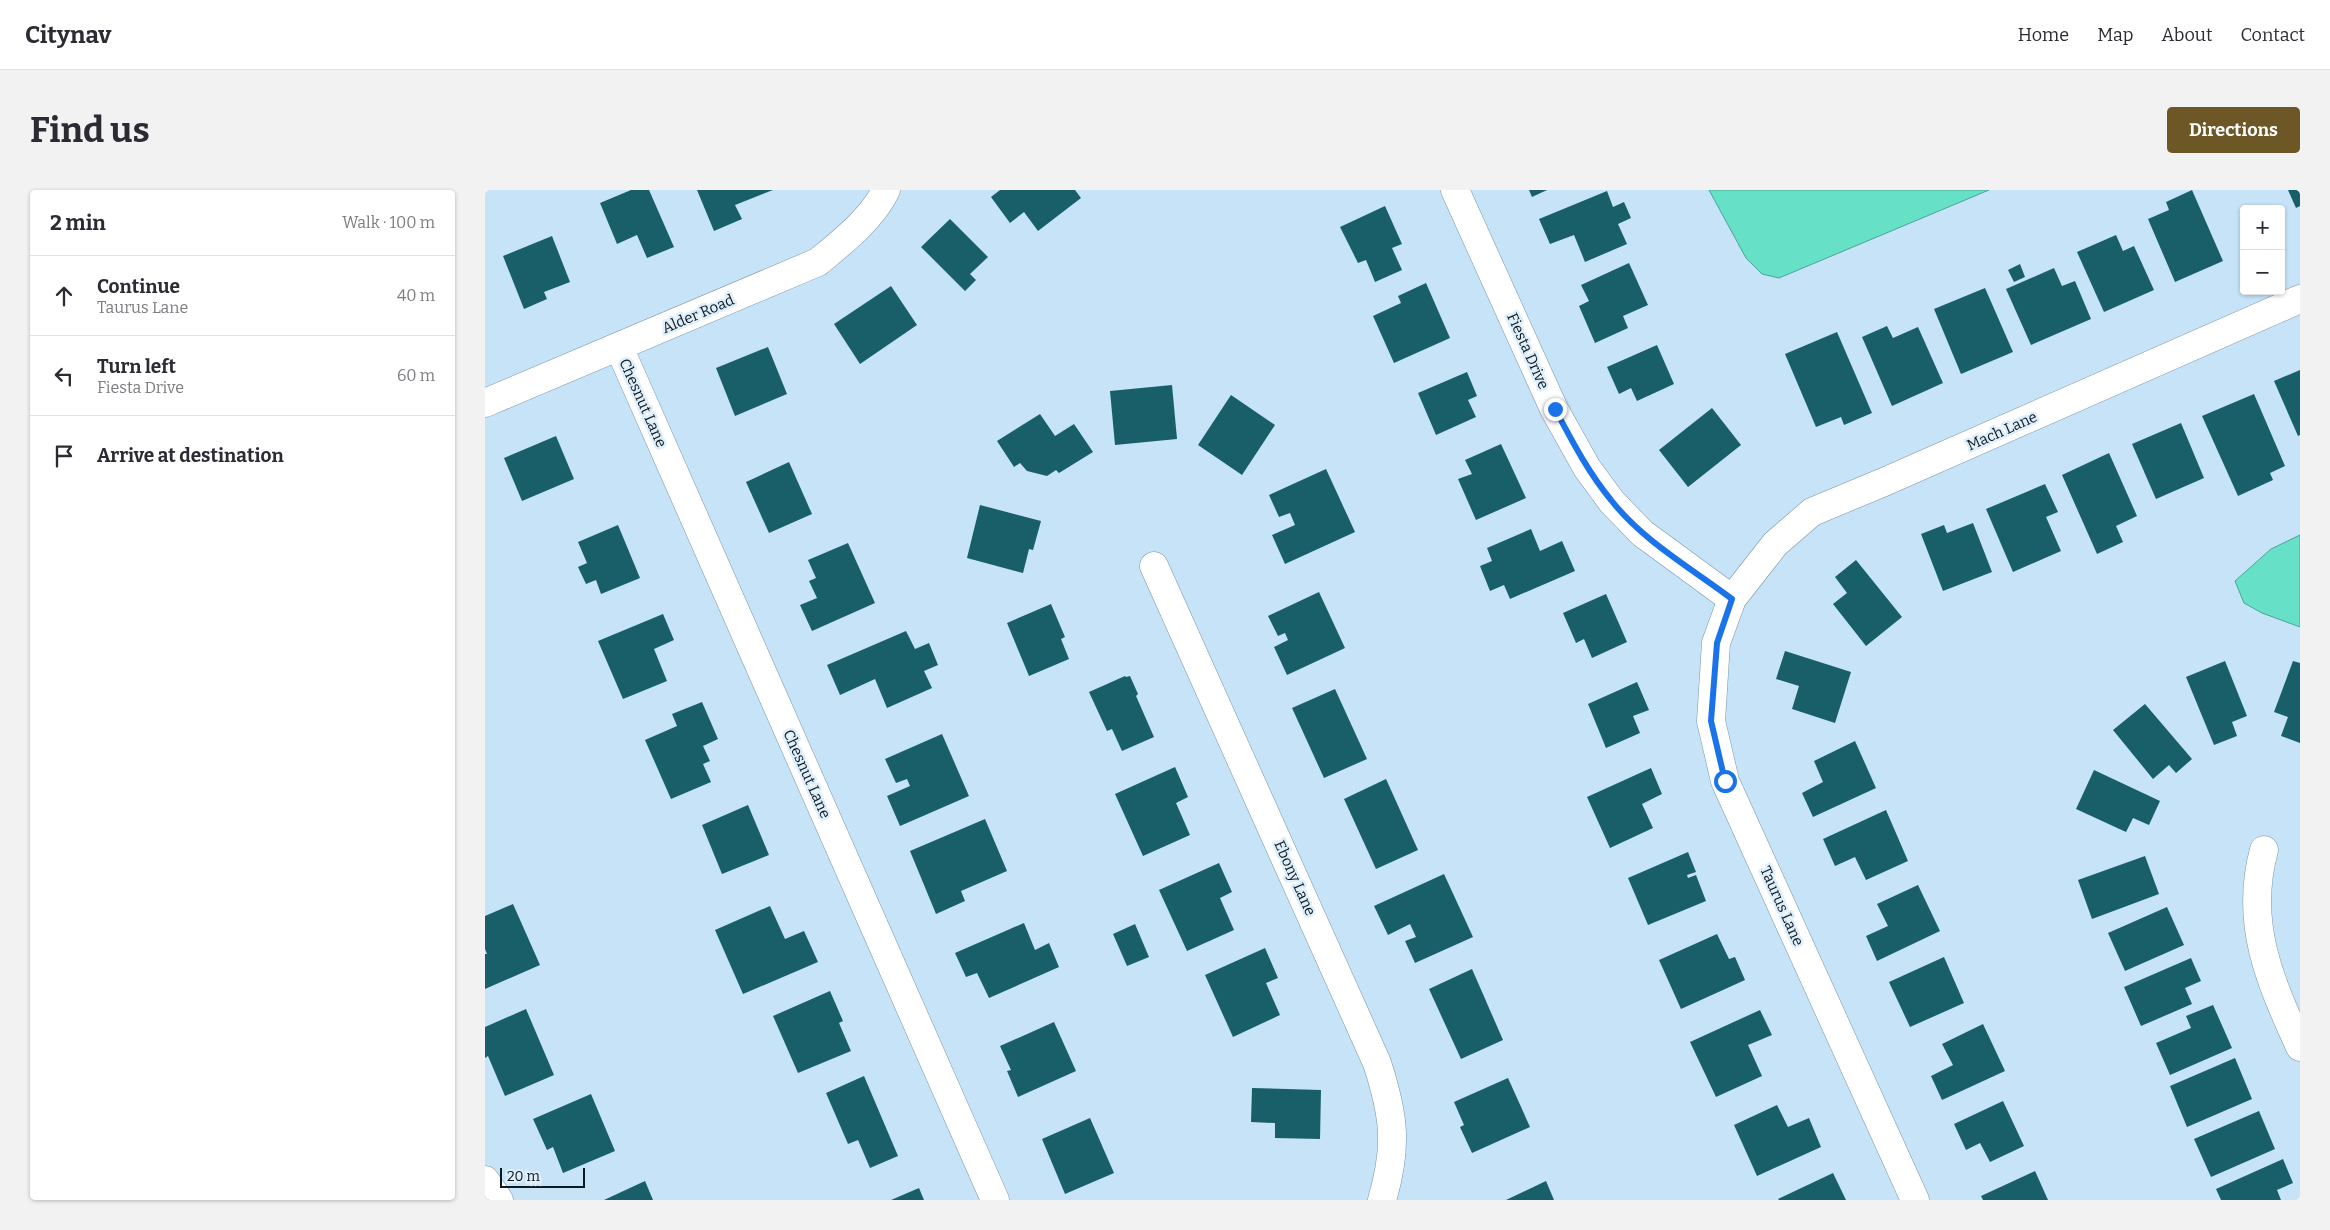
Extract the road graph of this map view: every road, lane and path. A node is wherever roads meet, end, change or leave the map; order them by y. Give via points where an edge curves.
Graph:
1 (886, 190) edge
2 (1455, 190) edge
3 (2300, 299) edge
4 (619, 347) junction
5 (485, 404) edge
6 (1154, 566) dead end
7 (1732, 599) junction
8 (2264, 850) dead end
9 (2300, 1046) edge
10 (485, 1180) edge
11 (499, 1200) edge
12 (995, 1200) edge
13 (1382, 1200) edge
14 (1915, 1200) edge

1 - 4 street, Alder Road via 883,198 850,235 819,262
2 - 7 street, Fiesta Drive via 1555,409 1587,468 1611,502 1642,533
3 - 7 street, Mach Lane via 1812,512 1775,544
4 - 5 street, Alder Road
4 - 12 street, Chesnut Lane
6 - 13 street, Ebony Lane via 1377,1063 1389,1102 1393,1134 1390,1169
7 - 14 street, Taurus Lane via 1717,643 1711,721 1725,781
8 - 9 street via 2258,872 2259,934 2274,991
10 - 11 street

